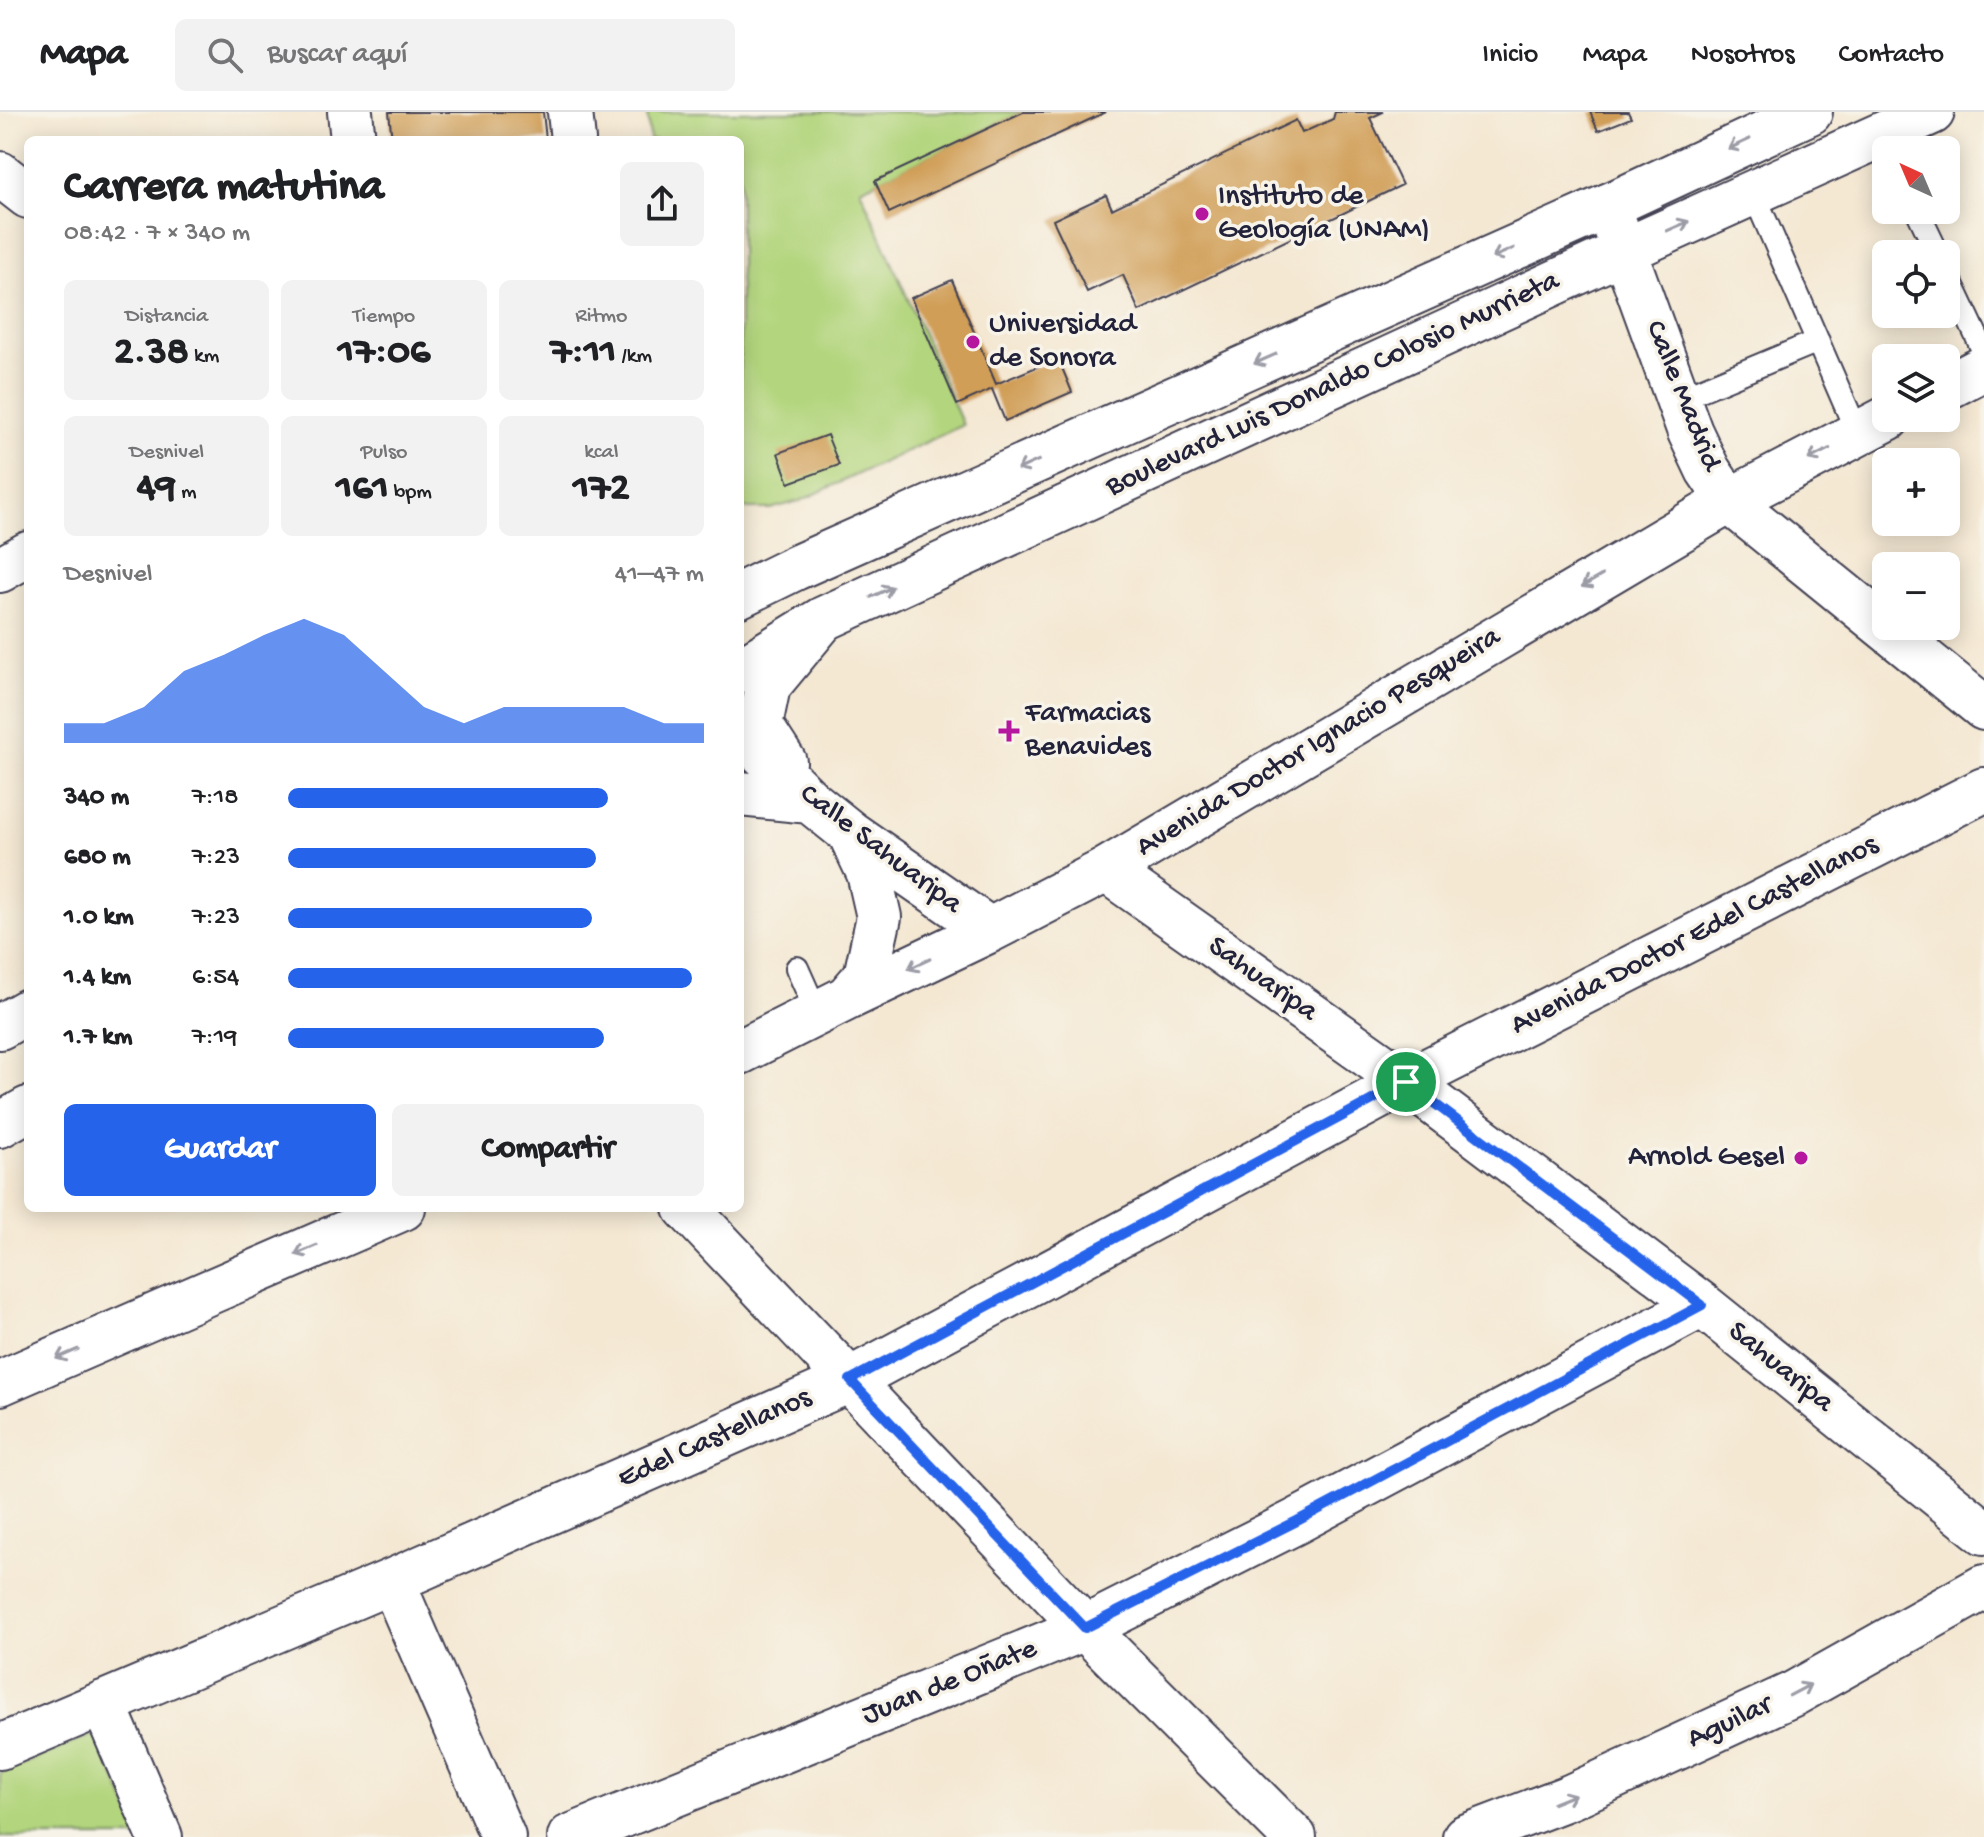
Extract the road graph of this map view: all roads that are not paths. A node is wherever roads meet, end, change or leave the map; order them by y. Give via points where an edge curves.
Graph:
1 (350, 112) edge
2 (570, 112) edge
3 (1810, 112) edge
4 (1932, 112) edge
5 (1880, 132) edge
6 (353, 136) edge
7 (573, 136) edge
8 (0, 174) edge
9 (1753, 192) junction
10 (24, 193) edge
11 (1608, 206) junction
12 (1626, 250) junction
13 (1960, 301) edge
14 (1818, 341) junction
15 (1984, 352) edge
16 (1984, 368) edge
17 (1960, 381) edge
18 (1679, 399) junction
19 (1872, 424) edge
20 (1872, 427) edge
21 (1729, 501) junction
22 (24, 556) edge
23 (0, 570) edge
24 (744, 593) edge
25 (823, 619) junction
26 (744, 668) edge
27 (1984, 708) edge
28 (744, 735) edge
29 (1984, 790) edge
30 (744, 794) edge
31 (810, 801) junction
32 (850, 833) junction
33 (1106, 870) junction
34 (990, 930) junction
35 (797, 968) dead end
36 (832, 1005) junction
37 (24, 1013) edge
38 (0, 1027) edge
39 (744, 1050) edge
40 (1406, 1082) junction
41 (24, 1111) edge
42 (0, 1125) edge
43 (384, 1212) edge
44 (690, 1212) edge
45 (345, 1220) edge
46 (1702, 1305) junction
47 (850, 1380) junction
48 (0, 1383) edge
49 (1984, 1532) edge
50 (392, 1581) junction
51 (1984, 1587) edge
52 (1085, 1628) junction
53 (103, 1703) junction
54 (0, 1747) edge
55 (160, 1837) edge
56 (503, 1837) edge
57 (570, 1837) edge
58 (1294, 1837) edge
59 (1465, 1837) edge

1 - 6 street
2 - 7 street
3 -> 11 street, Boulevard Luis Donaldo Colosio Murrieta
4 - 5 street, Boulevard Luis Donaldo Colosio Murrieta
5 - 9 street, Boulevard Luis Donaldo Colosio Murrieta
8 - 10 street
12 -> 9 street, Boulevard Luis Donaldo Colosio Murrieta
9 - 14 lane
11 - 12 street, Calle Madrid
11 -> 24 street, Boulevard Luis Donaldo Colosio Murrieta
12 - 18 street, Calle Madrid
25 -> 12 street, Boulevard Luis Donaldo Colosio Murrieta
13 - 15 lane
14 - 18 lane
14 - 19 lane
16 - 17 street
18 - 21 street, Calle Madrid via 1708,470
20 -> 21 street, Avenida Doctor Ignacio Pesqueira
21 - 27 street, Calle Madrid
21 -> 33 street, Avenida Doctor Ignacio Pesqueira
22 - 23 street
25 - 26 street, Boulevard Luis Donaldo Colosio Murrieta
25 - 31 street via 768,686 760,725
28 - 31 street, Calle Sahuaripa
29 - 40 street, Avenida Doctor Edel Castellanos
30 - 31 street
31 - 32 street, Calle Sahuaripa
32 - 34 street, Calle Sahuaripa
32 - 36 street via 869,873 879,917 866,976
33 - 34 street, Avenida Doctor Ignacio Pesqueira
33 - 40 street, Sahuaripa
34 -> 36 street, Avenida Doctor Ignacio Pesqueira
35 - 36 lane
36 - 39 street, Avenida Doctor Ignacio Pesqueira
37 - 38 street
40 - 46 street, Sahuaripa
40 - 47 street, Edel Castellanos
41 - 42 street
43 - 45 street
44 - 47 street
45 -> 48 street
46 - 49 street, Sahuaripa
46 - 52 street, Juan de Oñate
47 - 50 street, Edel Castellanos
47 - 52 street
50 - 53 street, Edel Castellanos
50 - 56 street
59 -> 51 street, Aguilar via 1570,1797 1795,1693
52 - 57 street, Juan de Oñate
52 - 58 street
53 - 54 street, Edel Castellanos
53 - 55 street

